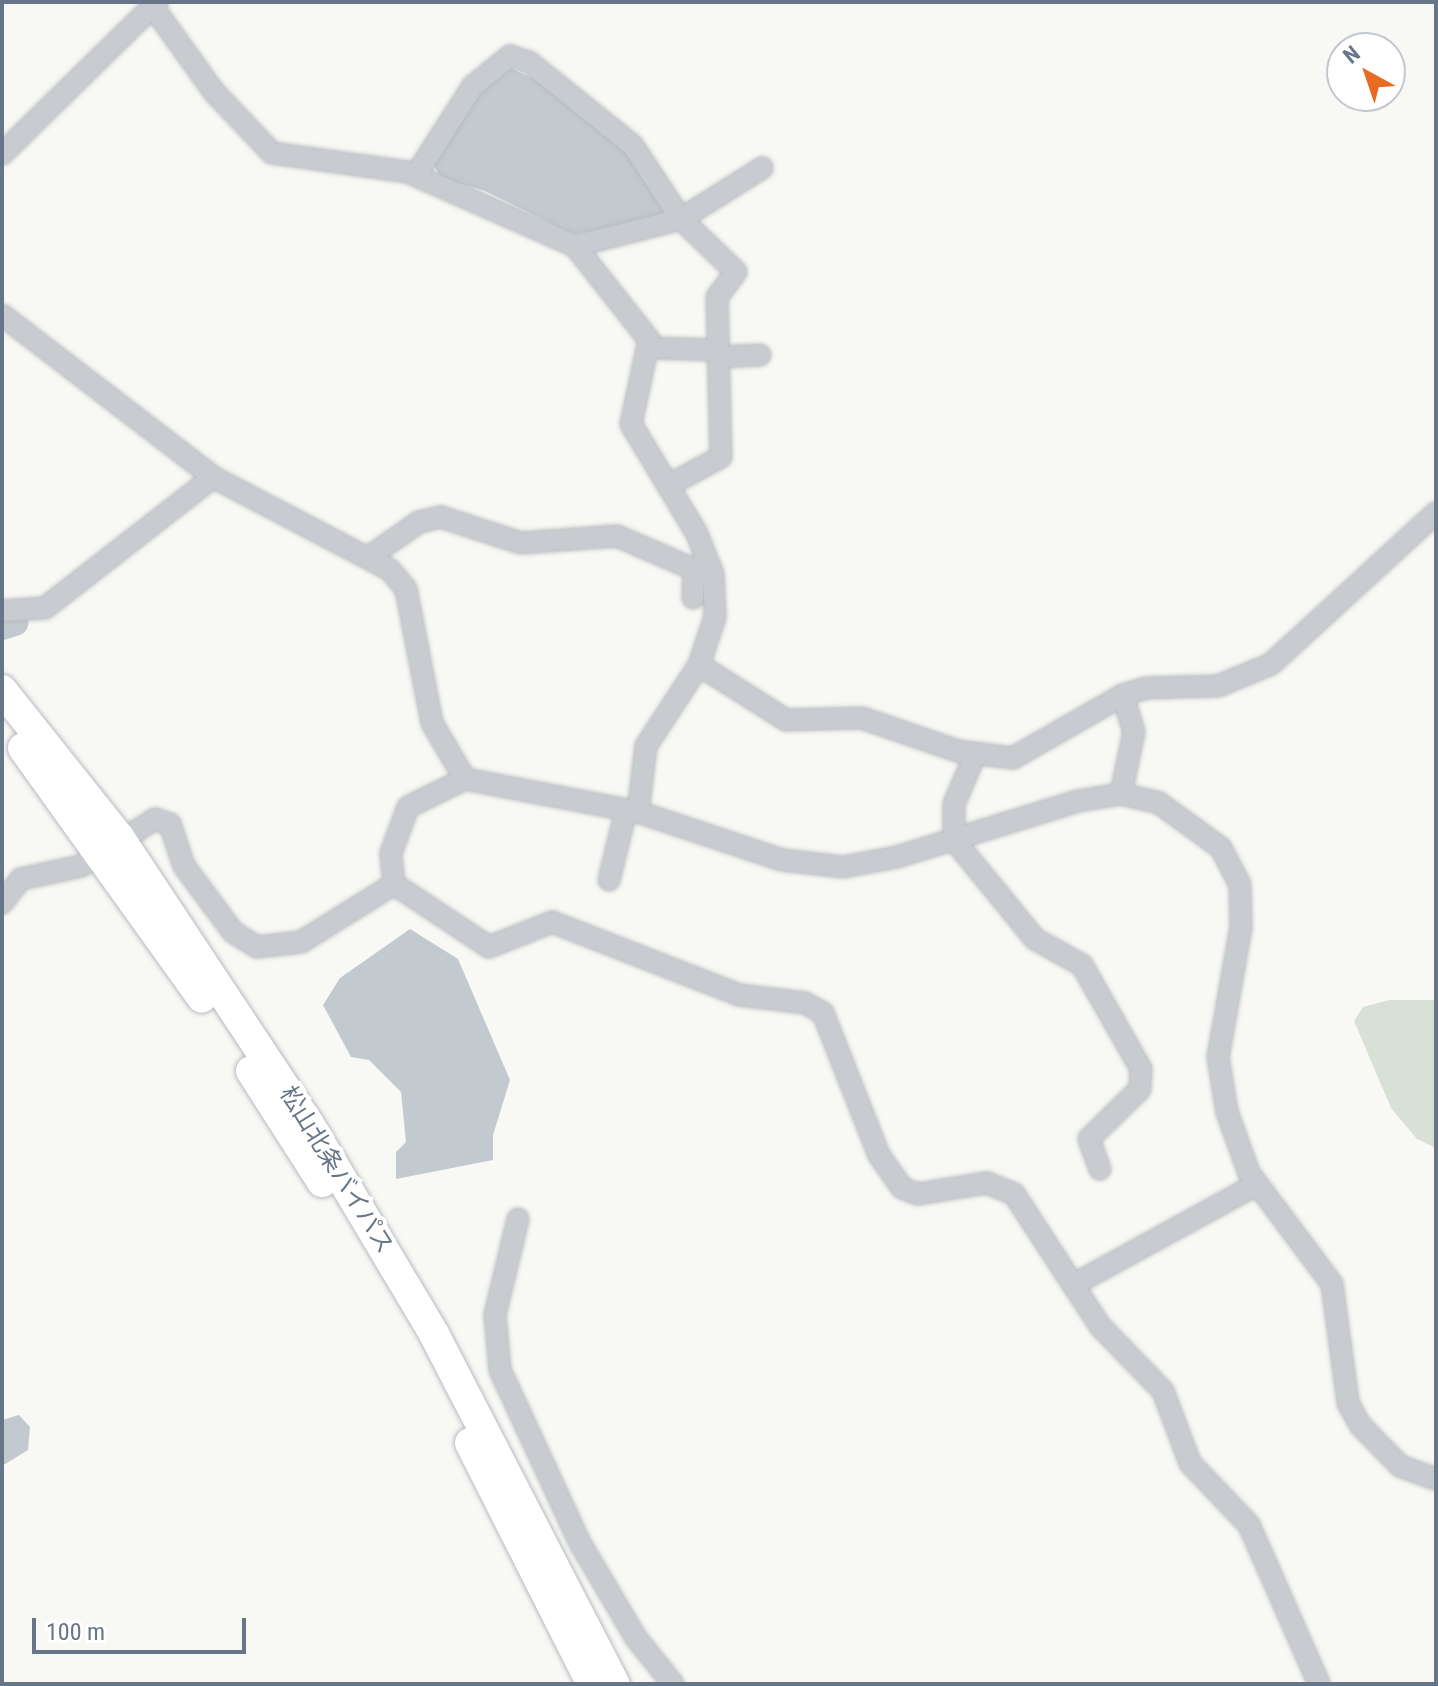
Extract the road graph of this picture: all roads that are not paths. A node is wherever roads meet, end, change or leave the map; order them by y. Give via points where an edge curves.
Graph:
1 (155, 4) edge
2 (5, 144) edge
3 (762, 168) dead end
4 (416, 175) junction
5 (681, 219) junction
6 (575, 246) junction
7 (2, 315) edge
8 (651, 348) junction
9 (718, 353) junction
10 (760, 355) dead end
11 (213, 477) junction
12 (671, 484) junction
13 (1436, 513) edge
14 (369, 557) junction
15 (702, 567) junction
16 (693, 598) dead end
17 (2, 611) edge
18 (699, 665) junction
19 (2, 690) edge
20 (1123, 695) junction
21 (2, 722) edge
22 (975, 755) junction
23 (465, 779) junction
24 (1121, 794) junction
25 (632, 811) junction
26 (954, 840) junction
27 (109, 844) junction
28 (609, 880) dead end
29 (394, 884) junction
30 (2, 903) edge
31 (1100, 1169) dead end
32 (1256, 1185) junction
33 (518, 1219) dead end
34 (1073, 1285) junction
35 (1436, 1479) edge
36 (556, 1555) junction
37 (592, 1684) edge
38 (615, 1684) edge
39 (673, 1684) edge
40 (1319, 1684) edge

1 - 2 street
1 - 4 street via 214,92 272,153
3 - 5 street
4 - 5 street via 473,86 500,61 520,56 633,146
4 - 6 street
5 - 6 street
5 - 9 street via 736,272 717,297
6 - 8 street
7 - 11 street
8 - 9 street
8 - 12 street via 631,424
9 - 10 street
9 - 12 street via 721,457
11 - 14 street
11 - 17 street via 45,608
12 - 15 street
13 - 20 street via 1271,664 1218,686 1146,688
14 - 15 street via 419,522 441,517 521,543 617,536
14 - 23 street via 406,589 432,723
15 - 16 street
15 - 18 street via 715,617
18 - 22 street via 786,720 862,718
18 - 25 street via 646,746
19 - 27 highway, 松山北条バイパス
20 - 22 street via 1028,754 999,760
20 - 24 street via 1134,732
21 - 27 highway, 松山北条バイパス
22 - 26 street via 954,804
23 - 25 street
23 - 29 street via 408,807 393,842
24 - 26 street
24 - 32 street via 1159,803 1196,828 1221,848 1240,885 1241,927 1218,1057 1227,1112
25 - 26 street via 712,840 815,866 868,864
25 - 28 street
26 - 31 street via 1035,939 1082,965 1141,1069 1140,1089 1089,1139
27 - 29 street via 142,822 170,824 184,866 233,932 257,947 301,942
27 - 30 street via 81,866 21,879
27 - 36 highway, 松山北条バイパス via 355,1198
29 - 34 street via 489,947 552,922 739,995 805,1003 823,1013 879,1155 902,1188 918,1194 987,1183 1014,1194
32 - 34 street
32 - 35 street via 1332,1284 1348,1403 1361,1426 1400,1466
33 - 36 street via 493,1339
34 - 40 street via 1100,1326 1163,1391 1190,1463 1249,1525
36 - 37 highway, 松山北条バイパス
36 - 38 highway, 松山北条バイパス
36 - 39 street

